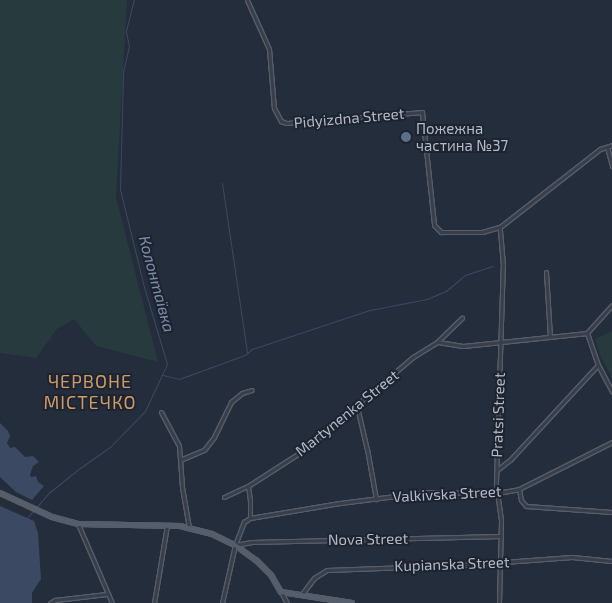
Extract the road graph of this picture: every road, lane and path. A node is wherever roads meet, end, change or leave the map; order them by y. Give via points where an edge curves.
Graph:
1 (247, 0) edge
2 (612, 145) edge
3 (607, 147) junction
4 (612, 166) edge
5 (500, 227) junction
6 (546, 272) dead end
7 (612, 305) edge
8 (462, 318) dead end
9 (586, 333) junction
10 (550, 337) junction
11 (437, 342) junction
12 (500, 343) junction
13 (598, 365) junction
14 (252, 390) dead end
15 (612, 391) edge
16 (354, 406) junction
17 (161, 412) dead end
18 (612, 442) edge
19 (180, 460) junction
20 (496, 470) junction
21 (248, 486) junction
22 (519, 489) junction
23 (0, 493) edge
24 (497, 493) junction
25 (224, 497) dead end
26 (376, 499) junction
27 (612, 512) edge
28 (250, 518) junction
29 (78, 524) junction
30 (167, 526) junction
31 (189, 528) junction
32 (501, 536) junction
33 (235, 545) junction
34 (612, 560) edge
35 (500, 562) junction
36 (281, 592) junction
37 (108, 594) junction
38 (302, 594) junction
39 (51, 602) edge
40 (112, 603) edge
41 (154, 603) edge
42 (222, 603) edge
43 (287, 603) edge
44 (352, 603) edge
45 (499, 603) edge

1 - 5 street, Pidyizdna Street via 270,49 274,108 281,121 422,112 434,225 441,232 482,232
2 - 3 street
3 - 4 street
3 - 5 street
5 - 12 street, Pratsi Street via 503,264
6 - 10 street
7 - 9 street
8 - 11 street, Martynenka Street
9 - 10 street
9 - 13 street
10 - 12 street
11 - 12 street via 463,346
11 - 16 street, Martynenka Street
12 - 20 street, Pratsi Street
13 - 15 street
13 - 20 street via 510,460
14 - 19 street via 231,402 204,450
16 - 21 street, Martynenka Street via 304,450
16 - 26 street via 367,449
17 - 19 street via 179,446
18 - 22 street, Valkivska Street
19 - 31 street
20 - 24 street, Pratsi Street
21 - 25 street, Martynenka Street
21 - 28 street
22 - 24 street, Valkivska Street
22 - 27 street via 526,506
23 - 29 main road via 40,512
24 - 26 street, Valkivska Street via 427,492
24 - 32 street, Pratsi Street
26 - 28 street, Valkivska Street
28 - 33 street, Valkivska Street via 244,522
29 - 30 main road
29 - 37 street
30 - 31 main road
30 - 41 street
31 - 33 main road
32 - 33 street, Nova Street
32 - 35 street, Pratsi Street
33 - 36 main road via 271,575
33 - 42 street
34 - 35 street, Kupianska Street via 572,557
35 - 38 street, Kupianska Street via 327,570 314,578
35 - 45 street, Pratsi Street
36 - 38 main road
36 - 43 street
37 - 39 street
37 - 40 street
38 - 44 main road

